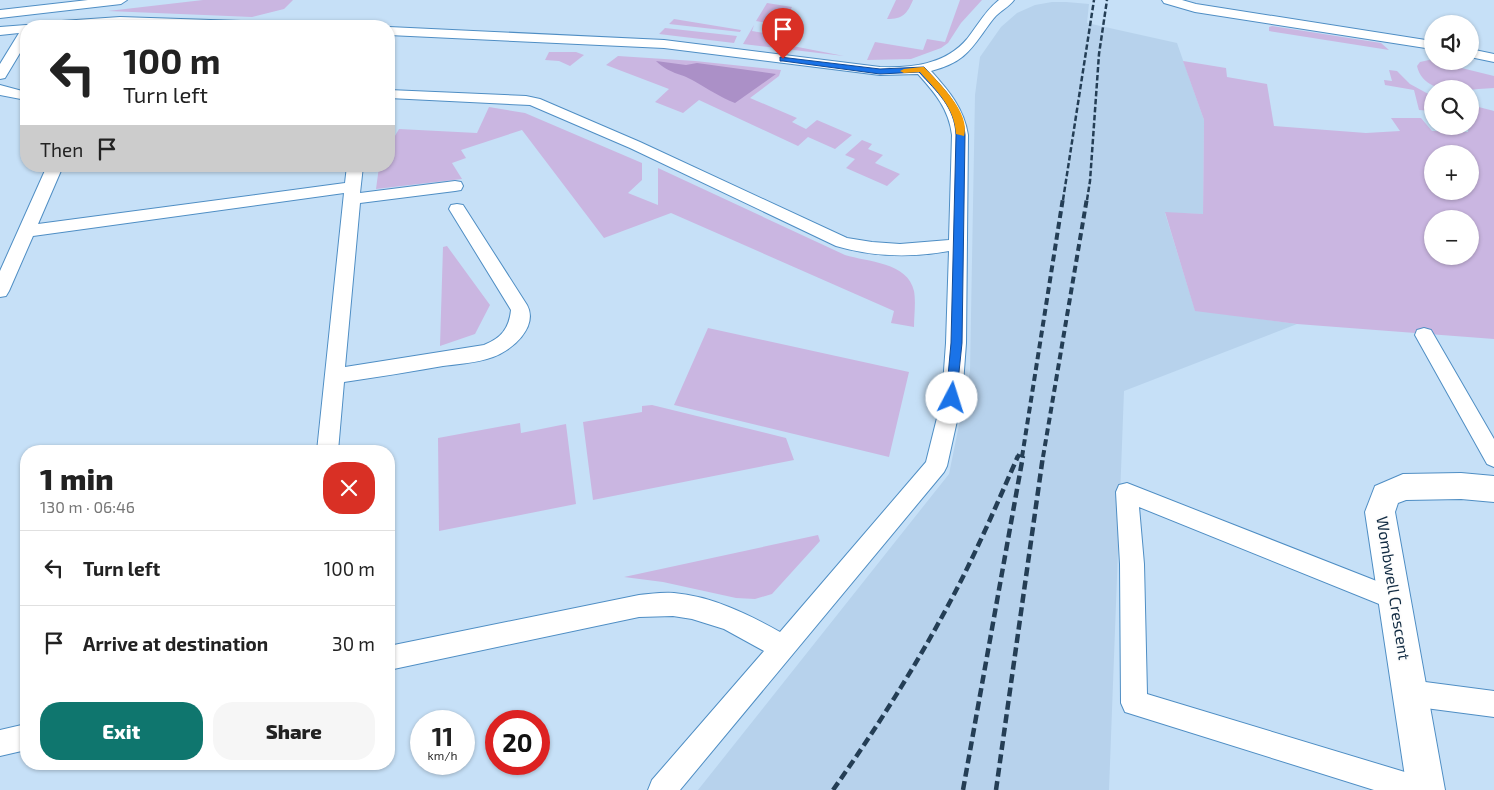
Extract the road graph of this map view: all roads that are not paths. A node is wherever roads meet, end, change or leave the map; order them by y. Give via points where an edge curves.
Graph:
1 (121, 0) edge
2 (1008, 0) edge
3 (1168, 0) edge
4 (96, 2) edge
5 (0, 14) edge
6 (20, 29) edge
7 (0, 31) edge
8 (395, 32) edge
9 (20, 43) edge
10 (1424, 44) edge
11 (1479, 55) edge
12 (1494, 58) edge
13 (922, 69) junction
14 (0, 75) edge
15 (0, 89) edge
16 (20, 95) edge
17 (395, 98) edge
18 (52, 172) edge
19 (355, 172) edge
20 (455, 186) dead end
21 (353, 193) junction
22 (457, 209) dead end
23 (27, 231) junction
24 (959, 244) junction
25 (0, 291) edge
26 (1424, 335) dead end
27 (334, 376) junction
28 (328, 445) edge
29 (1494, 458) edge
30 (1494, 490) edge
31 (1394, 599) junction
32 (782, 648) junction
33 (395, 657) edge
34 (1410, 693) junction
35 (1494, 704) edge
36 (20, 738) edge
37 (0, 743) edge
38 (662, 790) edge
39 (1418, 790) edge
40 (1426, 790) edge

1 - 4 lane
2 - 13 lane via 996,7 963,51
3 - 10 lane via 1196,8
4 - 5 lane
6 - 7 lane
8 - 13 lane via 664,44 880,71
9 - 14 lane
11 - 12 lane
13 - 24 lane via 946,97 960,121
15 - 16 lane
17 - 24 lane via 535,102 842,242 861,248 908,251
18 - 23 lane
19 - 21 lane
20 - 21 lane
21 - 23 lane
21 - 27 lane
22 - 27 lane via 520,310 520,321 509,340 487,352
23 - 25 lane
24 - 32 lane via 952,398 936,466
26 - 29 lane
27 - 28 lane
30 - 31 street, Wombwell Crescent via 1460,486 1403,487 1386,495 1380,512
31 - 34 street, Wombwell Crescent
31 - 39 lane via 1126,492 1132,564 1134,703
32 - 33 lane via 762,634 719,616 676,604 638,606
32 - 38 lane
34 - 35 lane
34 - 40 street, Wombwell Crescent
36 - 37 lane

